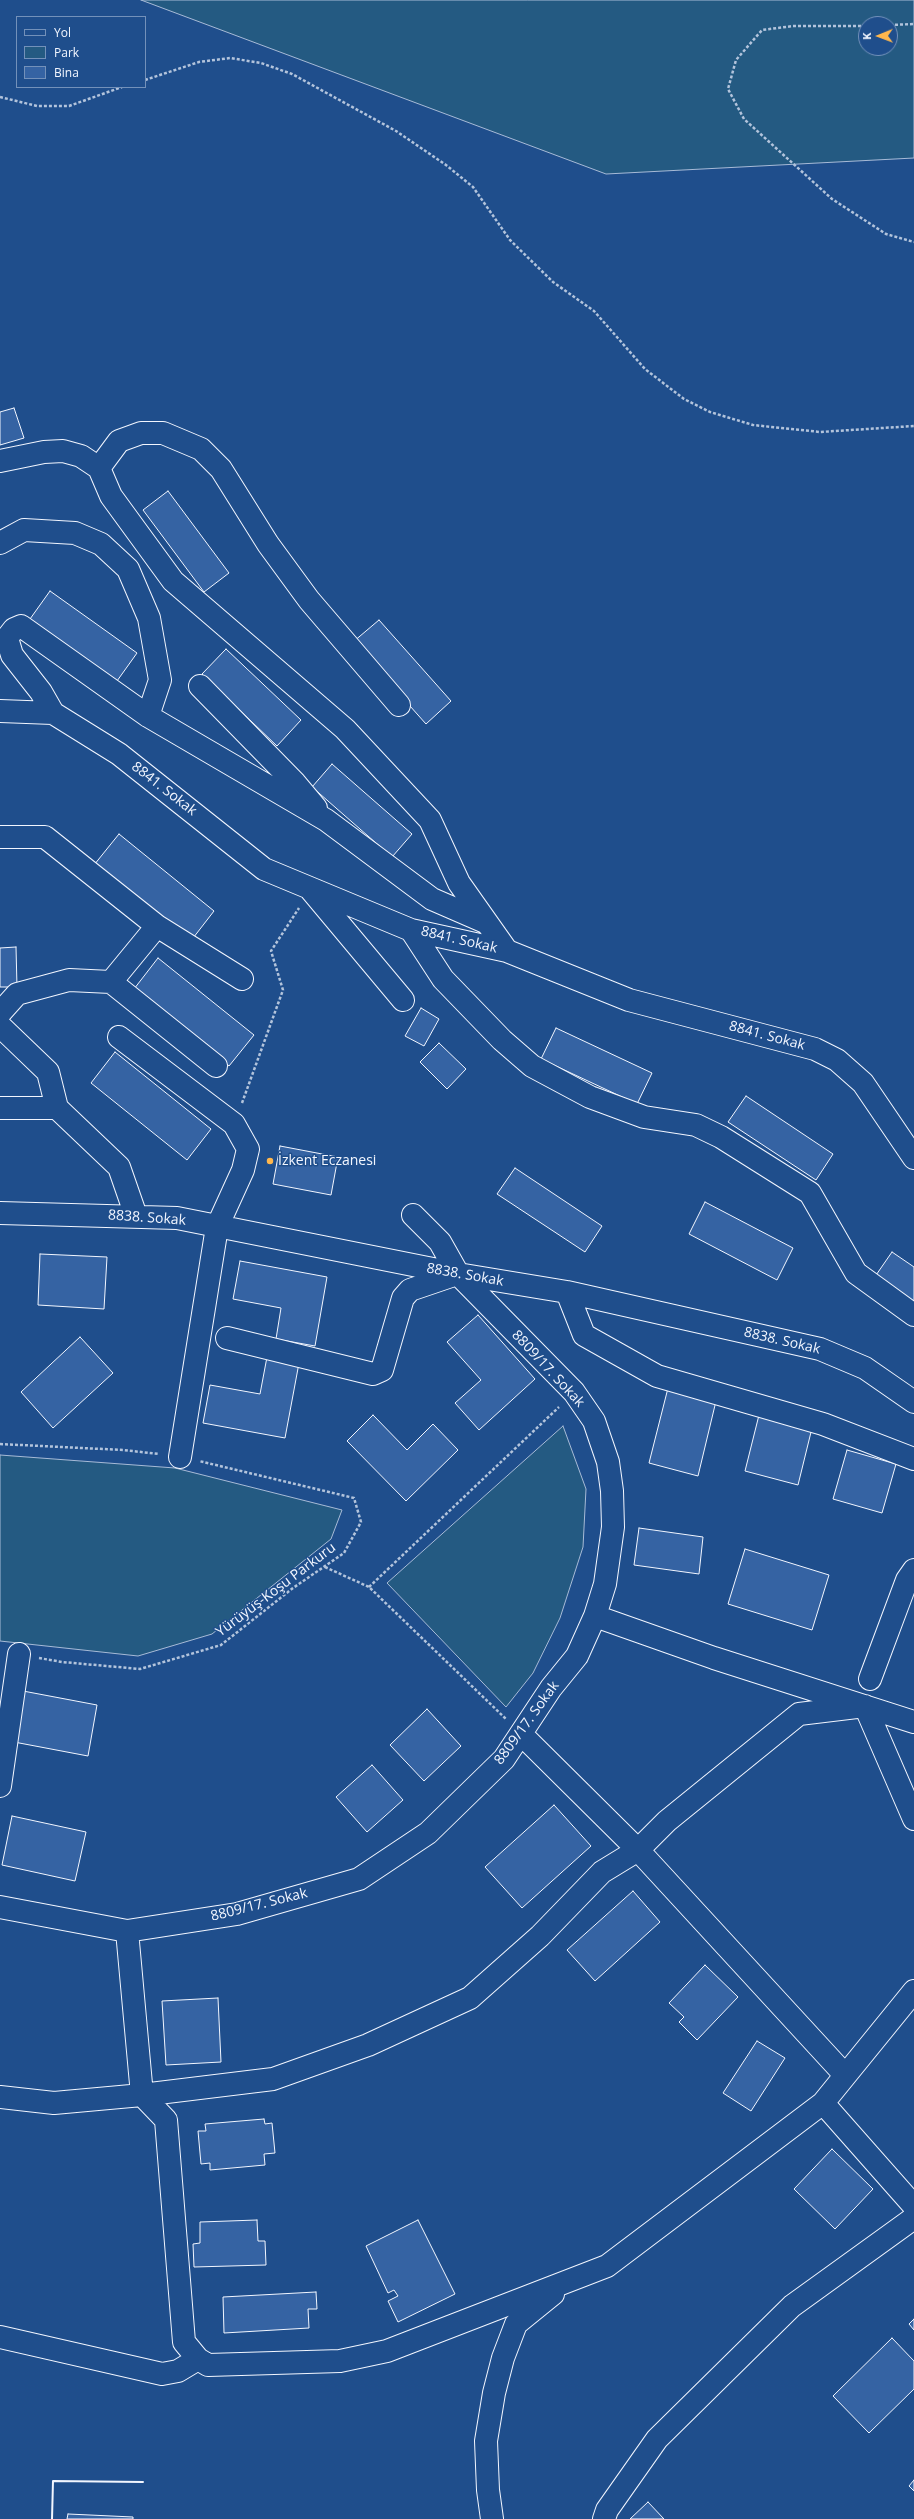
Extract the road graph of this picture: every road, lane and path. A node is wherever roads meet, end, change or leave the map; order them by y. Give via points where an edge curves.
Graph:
1 (914, 24) edge
2 (898, 25) edge
3 (858, 26) edge
4 (146, 80) edge
5 (119, 88) edge
6 (0, 97) edge
7 (914, 242) edge
8 (914, 426) edge
9 (0, 461) edge
10 (99, 468) junction
11 (0, 543) edge
12 (200, 686) dead end
13 (399, 705) dead end
14 (0, 711) edge
15 (53, 713) junction
16 (148, 716) junction
17 (326, 820) junction
18 (0, 837) edge
19 (309, 887) junction
20 (485, 922) junction
21 (157, 926) junction
22 (411, 930) junction
23 (507, 951) junction
24 (242, 979) dead end
25 (111, 982) junction
26 (403, 1000) dead end
27 (0, 1014) edge
28 (0, 1026) edge
29 (119, 1037) dead end
30 (216, 1066) dead end
31 (0, 1108) edge
32 (57, 1108) junction
33 (234, 1124) junction
34 (914, 1158) edge
35 (0, 1212) edge
36 (413, 1215) dead end
37 (136, 1216) junction
38 (217, 1227) junction
39 (458, 1274) junction
40 (567, 1292) junction
41 (914, 1315) edge
42 (227, 1338) dead end
43 (574, 1392) junction
44 (914, 1402) edge
45 (0, 1444) edge
46 (180, 1456) junction
47 (914, 1459) edge
48 (324, 1566) junction
49 (914, 1570) edge
50 (369, 1587) junction
51 (595, 1616) junction
52 (19, 1654) joint
53 (870, 1679) dead end
54 (865, 1706) junction
55 (914, 1722) edge
56 (522, 1734) junction
57 (0, 1786) edge
58 (914, 1819) edge
59 (638, 1850) junction
60 (0, 1907) edge
61 (127, 1931) junction
62 (914, 1991) edge
63 (846, 2075) junction
64 (142, 2095) junction
65 (0, 2097) edge
66 (823, 2103) junction
67 (914, 2206) edge
68 (914, 2218) edge
69 (568, 2281) junction
70 (0, 2337) edge
71 (198, 2359) junction
72 (492, 2519) edge
73 (604, 2519) edge

1 - 2 path
3 - 7 path via 793,26 762,30 736,60 728,89 744,119 832,199 886,234
4 - 8 path via 199,62 230,58 261,63 292,74 396,131 473,187 510,240 553,282 594,311 645,369 684,399 710,412 753,425 820,432
5 - 6 path via 69,106 37,106
9 - 10 street via 63,451 81,456
10 - 13 street via 119,441 141,433 163,433 201,449 221,469 268,544 310,600
10 - 20 street via 111,496 173,581 345,729 430,820 459,883
11 - 16 street via 24,530 75,533 100,544 128,569 149,618 160,680
12 - 17 street via 295,782
14 - 15 street, 8841. Sokak
15 - 16 street via 41,692 12,655 8,638 14,629 21,626
15 - 19 street, 8841. Sokak via 119,754 264,869
16 - 17 street
17 - 20 street via 432,899
18 - 21 street via 45,837
19 - 22 street, 8841. Sokak
19 - 26 street
19 - 33 path via 294,917 271,951 283,990
20 - 23 street
21 - 24 street
21 - 25 street
22 - 23 street, 8841. Sokak
22 - 41 street via 443,979 502,1040 532,1066 590,1097 644,1117 702,1128 721,1137 810,1193 856,1273
23 - 34 street, 8841. Sokak via 629,1000 821,1051 837,1060 863,1083
25 - 27 street via 69,980 17,994
25 - 30 street
28 - 32 street via 48,1072
29 - 33 street
31 - 32 street
32 - 37 street via 119,1167
33 - 38 street via 245,1140 248,1149 247,1159
35 - 37 street, 8838. Sokak
36 - 39 street, 8809/17. Sokak via 440,1242
37 - 38 street, 8838. Sokak via 177,1218
38 - 39 street, 8838. Sokak
38 - 46 street
39 - 40 street, 8838. Sokak
39 - 42 street via 410,1290 403,1298 382,1370 373,1374
39 - 43 street, 8809/17. Sokak
40 - 44 street, 8838. Sokak via 820,1349 865,1368
40 - 47 street via 584,1335 657,1376 823,1424
43 - 50 path
43 - 51 street, 8809/17. Sokak via 594,1421 608,1462 612,1491 613,1527 605,1584
45 - 46 path, Yürüyüş-Koşu Parkuru via 123,1450
46 - 48 path, Yürüyüş-Koşu Parkuru via 354,1498 361,1522 344,1553
48 - 50 path
48 - 52 path, Yürüyüş-Koşu Parkuru via 221,1645 147,1667 140,1669 62,1662
49 - 53 street via 907,1580
50 - 56 path
51 - 54 street via 714,1658
51 - 56 street, 8809/17. Sokak via 577,1656 551,1688
52 - 57 street
54 - 55 street
54 - 58 street
54 - 59 street via 800,1714 667,1821
56 - 59 street
56 - 61 street, 8809/17. Sokak via 504,1759 428,1833 359,1879 237,1914
59 - 63 street
59 - 64 street via 602,1872 540,1936 470,1998 368,2045 273,2079
60 - 61 street, 8809/17. Sokak
61 - 64 street
62 - 63 street
63 - 66 street
64 - 65 street via 54,2103
64 - 71 street via 166,2120 184,2342
66 - 67 street
66 - 69 street via 607,2266
68 - 73 street via 792,2306 656,2439 607,2510
69 - 71 street via 386,2351 340,2361 208,2364
69 - 72 street via 516,2324 503,2358 486,2440
70 - 71 street via 162,2374 178,2371

